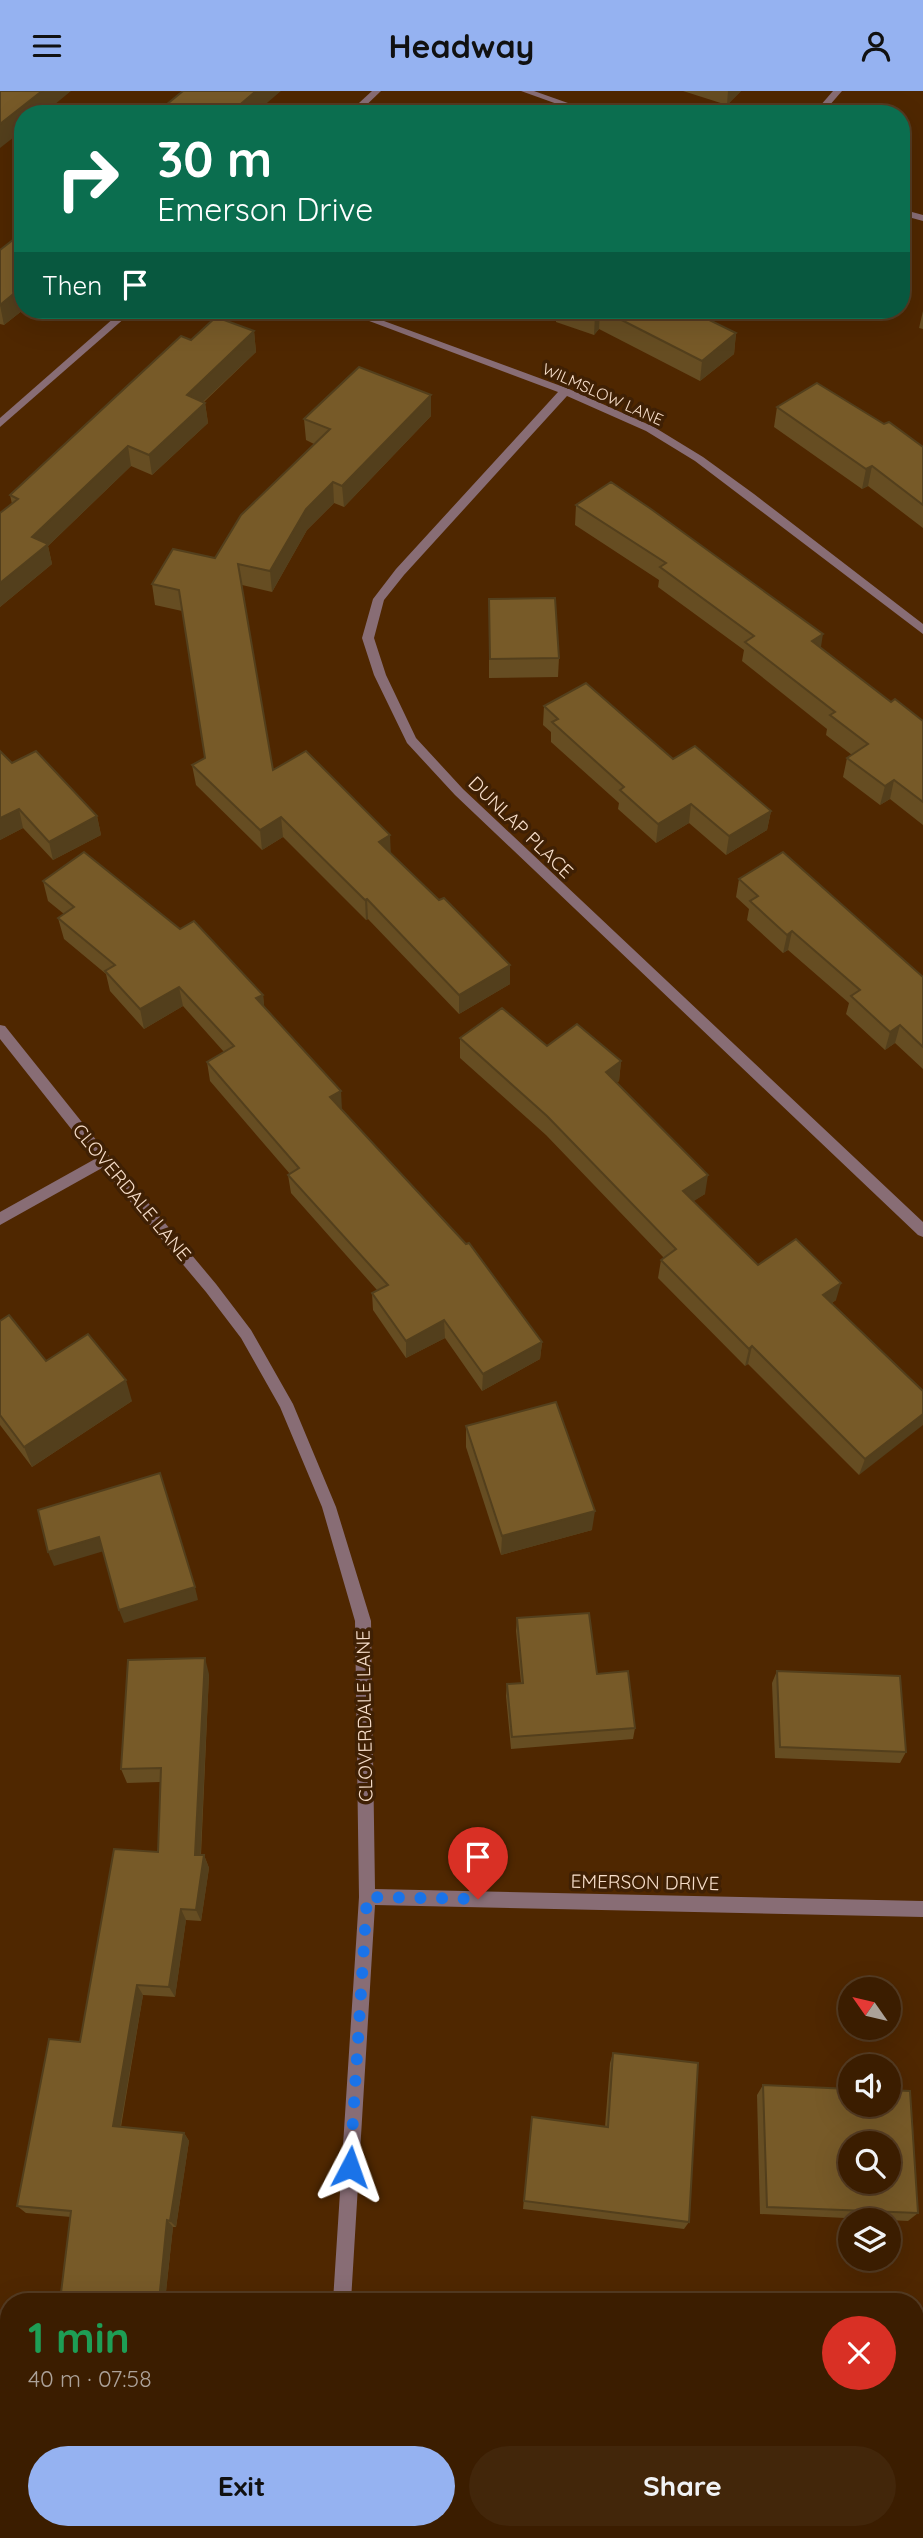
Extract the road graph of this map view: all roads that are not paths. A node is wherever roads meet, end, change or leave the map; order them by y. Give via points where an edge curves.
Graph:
1 (377, 91) edge
2 (526, 91) edge
3 (838, 91) edge
4 (361, 105) edge
5 (568, 105) edge
6 (825, 105) edge
7 (119, 319) edge
8 (369, 319) edge
9 (565, 391) junction
10 (0, 424) edge
11 (923, 630) edge
12 (0, 1030) edge
13 (104, 1160) junction
14 (0, 1219) edge
15 (923, 1231) edge
16 (367, 1897) junction
17 (923, 1909) edge
18 (342, 2293) edge

1 - 4 street
2 - 5 street
3 - 6 street
7 - 10 street
8 - 9 street, WILMSLOW LANE
9 - 11 street, WILMSLOW LANE via 650,429 699,459
9 - 15 street, DUNLAP PLACE via 379,599 368,638 380,675 411,740 459,792
12 - 13 street, CLOVERDALE LANE
13 - 14 street
13 - 16 street, CLOVERDALE LANE via 246,1334 286,1403 329,1507 363,1621
16 - 17 street, EMERSON DRIVE
16 - 18 street, CLOVERDALE LANE

